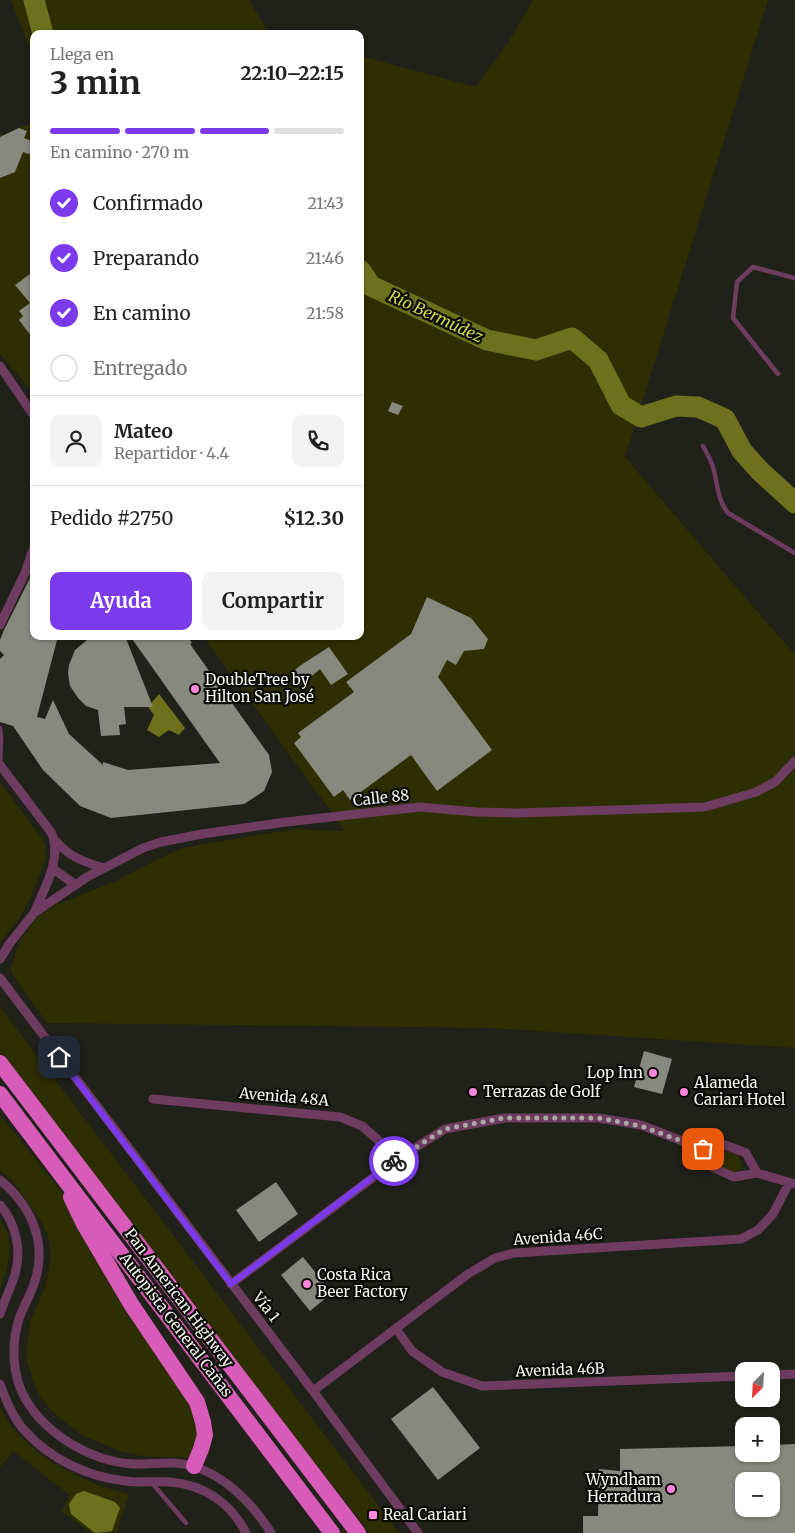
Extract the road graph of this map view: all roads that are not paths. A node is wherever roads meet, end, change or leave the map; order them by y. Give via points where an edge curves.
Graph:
1 (795, 278) edge
2 (0, 366) edge
3 (778, 374) dead end
4 (30, 410) edge
5 (702, 446) dead end
6 (795, 553) edge
7 (30, 559) edge
8 (0, 625) edge
9 (0, 728) edge
10 (795, 761) edge
11 (0, 764) edge
12 (55, 840) junction
13 (52, 868) junction
14 (104, 868) junction
15 (76, 885) junction
16 (34, 913) junction
17 (0, 959) edge
18 (0, 978) edge
19 (0, 1063) edge
20 (0, 1094) edge
21 (153, 1099) dead end
22 (703, 1149) junction
23 (399, 1158) junction
24 (757, 1173) junction
25 (64, 1176) junction
26 (0, 1180) edge
27 (792, 1184) edge
28 (0, 1205) edge
29 (231, 1284) junction
30 (0, 1314) edge
31 (396, 1330) junction
32 (795, 1374) edge
33 (780, 1375) edge
34 (735, 1376) edge
35 (0, 1384) edge
36 (314, 1391) junction
37 (24, 1398) junction
38 (10, 1407) junction
39 (194, 1466) junction
40 (151, 1482) junction
41 (186, 1523) dead end
42 (246, 1533) edge
43 (271, 1533) edge
44 (332, 1533) edge
45 (358, 1533) edge
46 (418, 1533) edge

1 - 3 lane via 753,267 737,282 733,318
2 - 4 street
5 - 6 lane via 712,464 722,506 728,513
7 - 8 street
9 - 11 lane
10 - 14 street, Calle 88 via 775,782 756,792 705,806 517,813 420,807 202,834 143,848
11 - 12 street
12 - 13 street
12 - 14 street via 70,856
13 - 15 street
13 - 16 street
14 - 15 street, Calle 88
15 - 16 street, Calle 88
16 - 17 street, Calle 88
18 - 29 street, Vía 1
19 - 45 highway, Pan American Highway
20 - 25 highway, Autopista General Cañas
21 - 23 street, Avenida 48A via 340,1116 362,1126
22 - 23 street via 641,1126 599,1118 504,1118 445,1129
22 - 24 street via 712,1167 734,1177
22 - 24 street via 720,1143 746,1154
23 - 29 street
24 - 27 street
25 - 39 highway via 88,1232 141,1321 197,1402 205,1435
25 - 44 highway, Autopista General Cañas
26 - 37 street via 24,1205 37,1237 37,1274 14,1338 15,1367
27 - 31 street, Avenida 46C via 773,1214 758,1230 740,1239 514,1253 495,1258 468,1274
28 - 30 street via 13,1225 18,1254 16,1272
29 - 36 street, Vía 1
31 - 34 street, Avenida 46B via 412,1351 442,1372 482,1386
31 - 36 street, Avenida 46C
32 - 33 street
35 - 38 street
36 - 46 street, Vía 1
37 - 38 street
37 - 39 street via 38,1416 62,1437 100,1457 125,1463 172,1462
38 - 40 street via 31,1437 68,1464 125,1482
39 - 43 street via 220,1478 239,1494
40 - 41 lane
40 - 42 street via 184,1484 208,1492 228,1507

